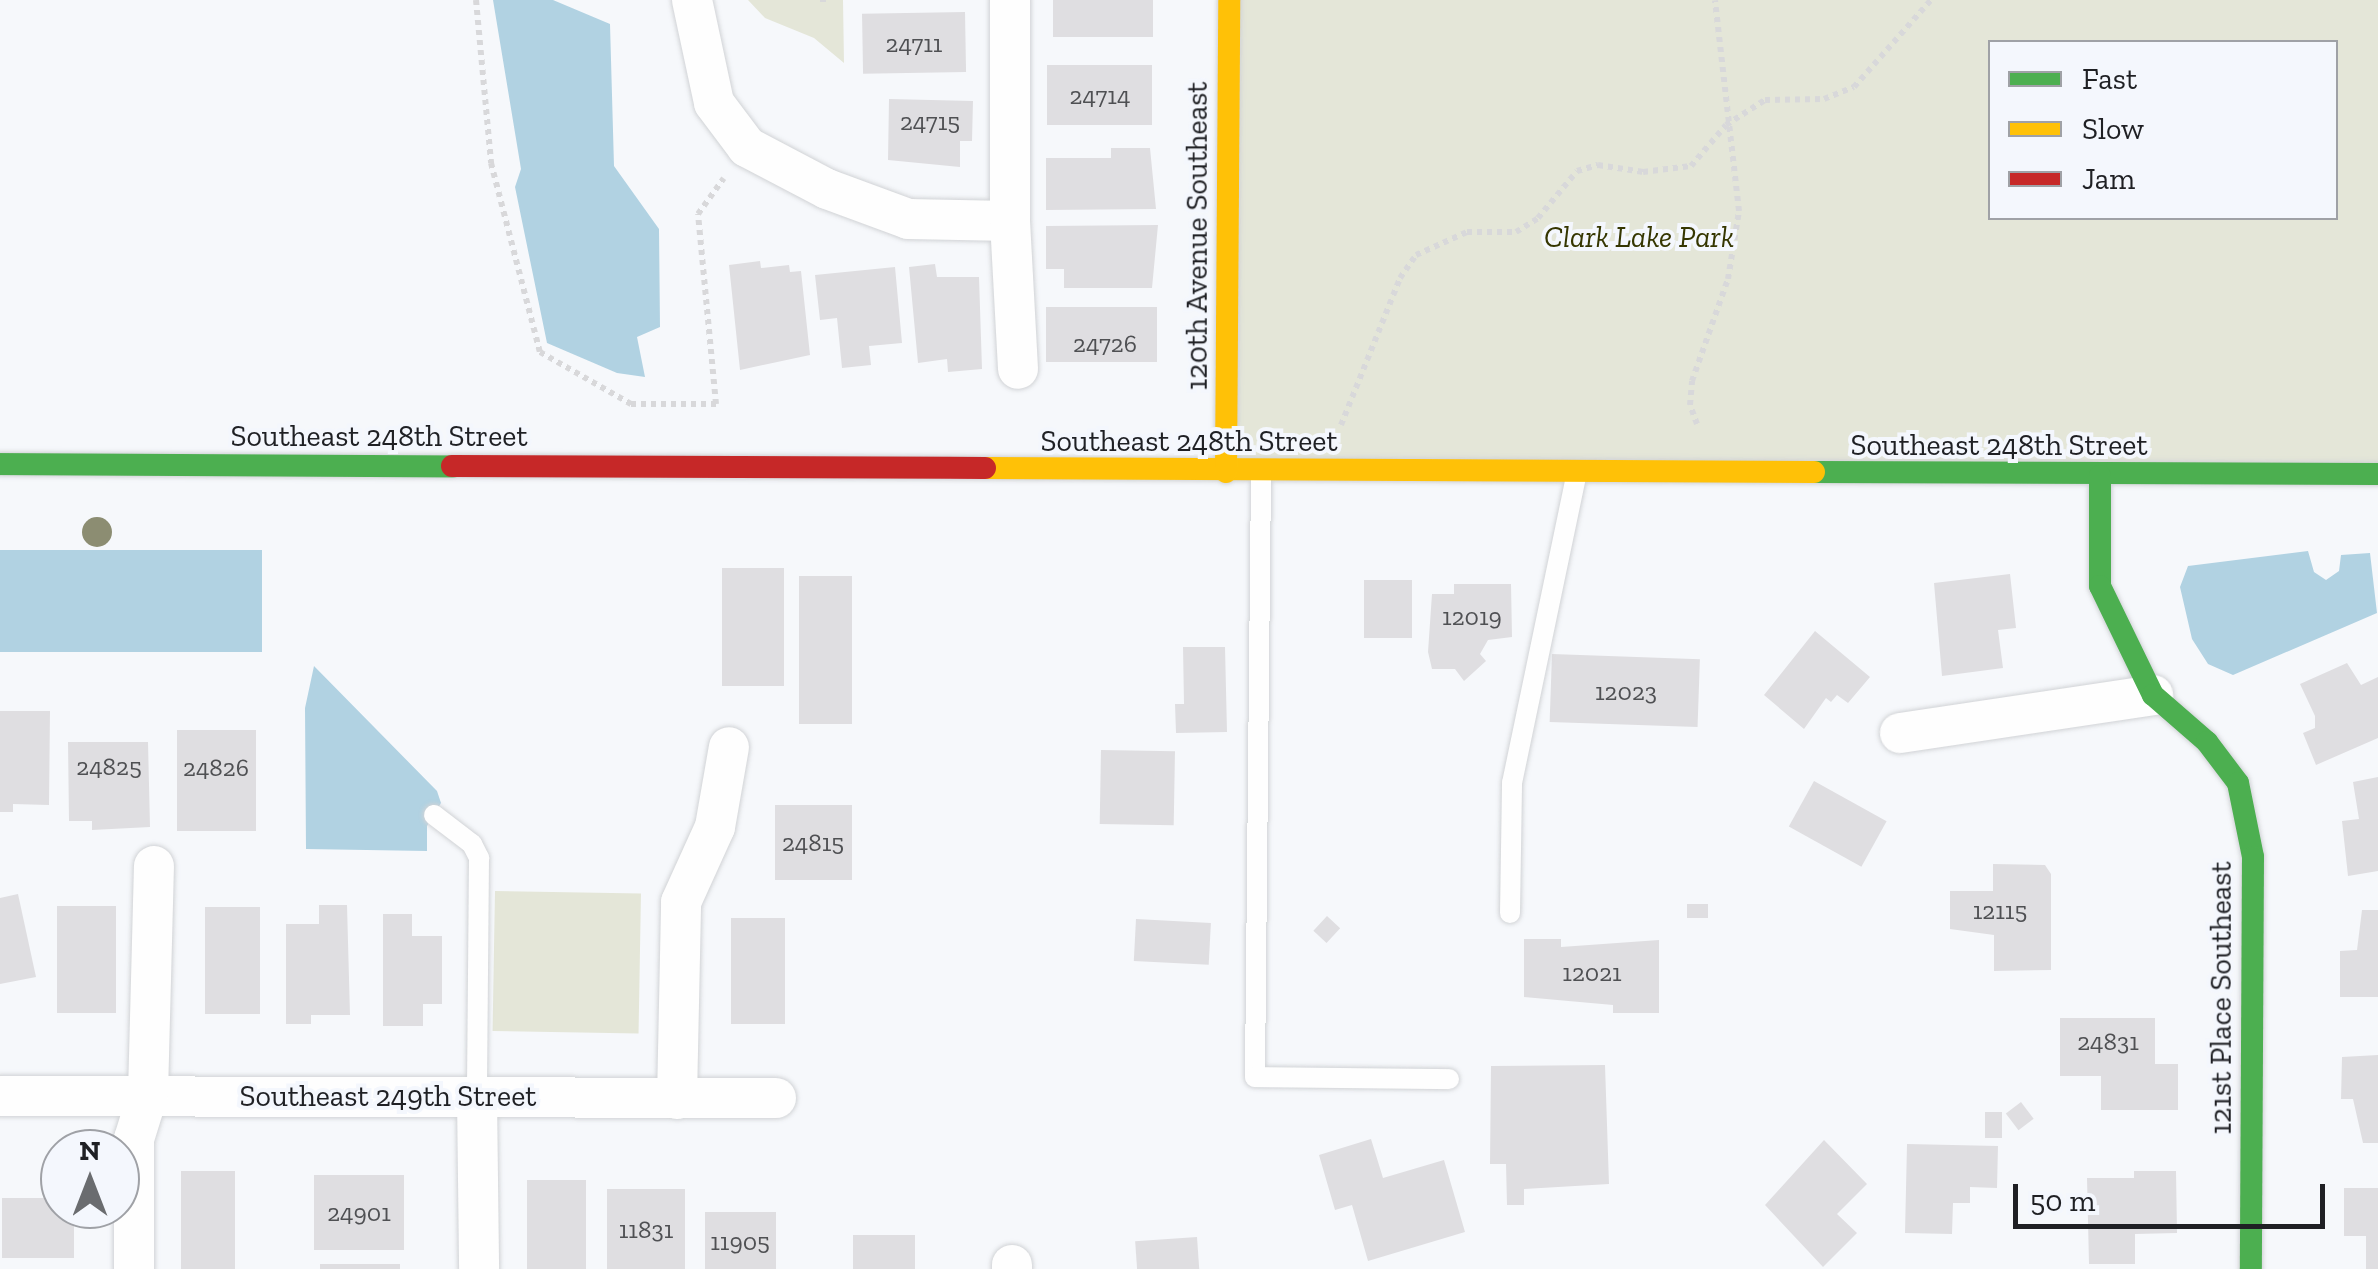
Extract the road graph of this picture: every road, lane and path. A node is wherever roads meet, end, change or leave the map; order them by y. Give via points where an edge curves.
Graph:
1 (476, 0) edge
2 (692, 0) edge
3 (1010, 0) edge
4 (1229, 0) edge
5 (1715, 0) edge
6 (1931, 0) edge
7 (1726, 125) junction
8 (747, 147) junction
9 (1010, 221) junction
10 (1018, 369) dead end
11 (0, 464) edge
12 (1226, 472) junction
13 (1261, 472) junction
14 (1328, 472) junction
15 (1576, 474) junction
16 (1731, 474) junction
17 (2378, 474) edge
18 (2100, 476) junction
19 (2153, 694) junction
20 (1900, 733) dead end
21 (729, 746) dead end
22 (434, 814) dead end
23 (154, 866) dead end
24 (1510, 913) dead end
25 (1449, 1079) dead end
26 (148, 1094) junction
27 (0, 1096) edge
28 (478, 1096) junction
29 (776, 1098) dead end
30 (678, 1099) junction
31 (134, 1269) edge
32 (479, 1269) edge
33 (2250, 1269) edge

1 - 8 path via 491,163 540,352 631,404 716,404 698,214
2 - 8 street via 714,103
3 - 9 street
4 - 12 street, 120th Avenue Southeast
5 - 7 path
6 - 7 path via 1854,87 1824,99 1765,100
7 - 14 path via 1691,166 1643,172 1588,168 1516,232 1467,232 1416,255 1347,404
7 - 16 path via 1739,211 1728,279 1690,405
8 - 9 street via 827,189 908,218
9 - 10 street
11 - 12 street, Southeast 248th Street
12 - 13 street, Southeast 248th Street
13 - 14 street, Southeast 248th Street
13 - 25 lane via 1255,1077
14 - 15 street, Southeast 248th Street
15 - 16 street, Southeast 248th Street
15 - 24 lane via 1512,783
16 - 18 street, Southeast 248th Street
17 - 18 street, Southeast 248th Street
18 - 19 street, 121st Place Southeast via 2100,586
19 - 20 street
19 - 33 street, 121st Place Southeast via 2207,742 2238,783 2254,857
21 - 30 street via 715,827 681,902
22 - 28 lane via 472,844 479,858
23 - 26 street
26 - 27 street, Southeast 249th Street
26 - 28 street, Southeast 249th Street
26 - 31 street via 134,1139
28 - 30 street, Southeast 249th Street
28 - 32 street
29 - 30 street, Southeast 249th Street

